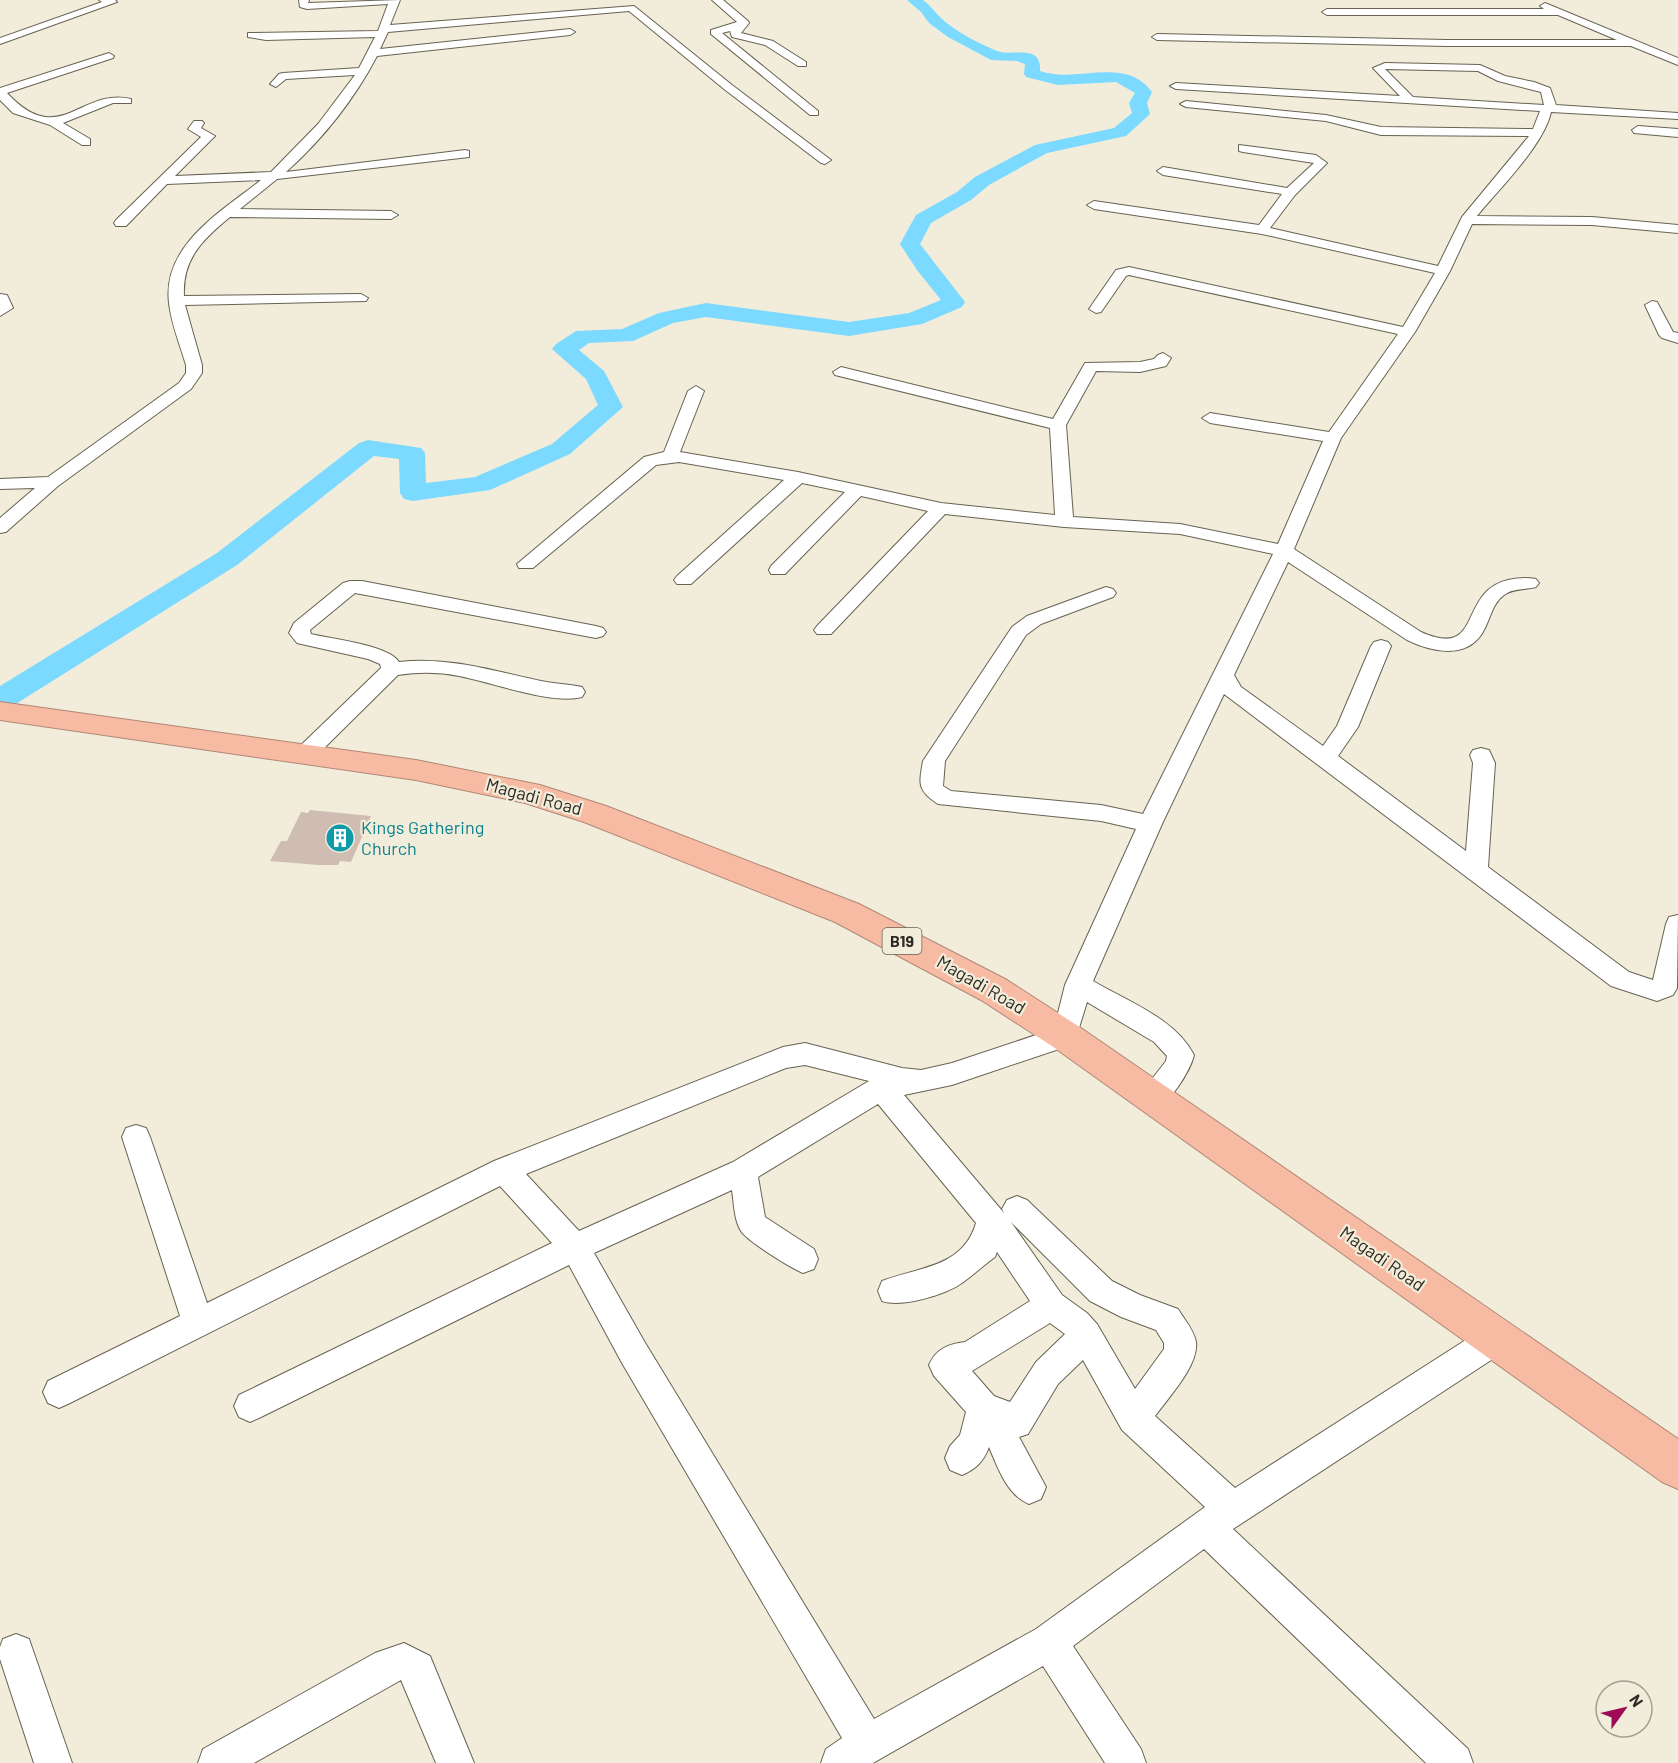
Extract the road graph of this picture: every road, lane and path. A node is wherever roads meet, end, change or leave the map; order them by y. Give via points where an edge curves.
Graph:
1 (104, 0) edge
2 (304, 0) edge
3 (717, 0) edge
4 (1386, 0) edge
5 (1529, 0) edge
6 (395, 7) edge
7 (1327, 12) dead end
8 (1408, 12) junction
9 (1560, 12) junction
10 (744, 23) junction
11 (382, 32) junction
12 (570, 32) dead end
13 (252, 34) dead end
14 (1157, 38) dead end
15 (0, 41) edge
16 (1635, 44) junction
17 (497, 49) dead end
18 (109, 56) dead end
19 (368, 61) junction
20 (1678, 62) edge
21 (802, 64) dead end
22 (276, 84) dead end
23 (1176, 86) dead end
24 (0, 92) edge
25 (1409, 99) junction
26 (128, 101) dead end
27 (1186, 104) dead end
28 (814, 113) dead end
29 (1678, 116) edge
30 (1546, 120) junction
31 (54, 123) junction
32 (198, 123) dead end
33 (1622, 129) dead end
34 (1678, 133) edge
35 (86, 142) dead end
36 (1243, 148) dead end
37 (465, 154) dead end
38 (825, 160) dead end
39 (1163, 171) dead end
40 (274, 175) junction
41 (163, 180) junction
42 (1290, 192) junction
43 (1094, 205) dead end
44 (226, 213) junction
45 (391, 215) dead end
46 (1467, 220) junction
47 (121, 223) dead end
48 (1674, 229) edge
49 (1262, 230) junction
50 (1678, 244) edge
51 (1443, 271) junction
52 (361, 298) dead end
53 (175, 301) junction
54 (1652, 305) dead end
55 (1096, 309) dead end
56 (1407, 332) junction
57 (1678, 338) edge
58 (1162, 358) dead end
59 (841, 372) dead end
60 (696, 391) dead end
61 (1210, 418) dead end
62 (1058, 425) junction
63 (1333, 438) junction
64 (670, 457) junction
65 (798, 477) junction
66 (52, 482) junction
67 (0, 484) edge
68 (856, 491) junction
69 (941, 508) junction
70 (1064, 522) junction
71 (0, 528) edge
72 (1284, 551) junction
73 (526, 564) dead end
74 (778, 570) dead end
75 (684, 580) dead end
76 (1529, 583) dead end
77 (1106, 593) dead end
78 (824, 630) dead end
79 (596, 632) dead end
80 (1381, 646) dead end
81 (392, 669) junction
82 (1223, 674) junction
83 (575, 692) dead end
84 (0, 711) edge
85 (305, 754) junction
86 (1481, 755) dead end
87 (1326, 758) junction
88 (1150, 824) junction
89 (1476, 872) junction
90 (1678, 924) edge
91 (1078, 985) junction
92 (1065, 1036) junction
93 (921, 1081) junction
94 (881, 1088) junction
95 (1152, 1097) junction
96 (136, 1137) dead end
97 (504, 1170) junction
98 (743, 1171) junction
99 (1005, 1215) junction
100 (575, 1247) junction
101 (803, 1259) dead end
102 (893, 1291) dead end
103 (1101, 1291) junction
104 (1051, 1305) junction
105 (198, 1323) junction
106 (1081, 1329) junction
107 (1497, 1338) junction
108 (59, 1392) dead end
109 (250, 1406) dead end
110 (983, 1407) junction
111 (1134, 1418) junction
112 (962, 1458) dead end
113 (1678, 1466) edge
114 (1029, 1487) dead end
115 (1220, 1518) junction
116 (1049, 1642) junction
117 (16, 1652) dead end
118 (854, 1754) edge
119 (53, 1763) edge
120 (217, 1763) edge
121 (455, 1763) edge
122 (1127, 1763) edge
123 (1454, 1763) edge

1 - 15 street via 112,2
2 - 6 street via 303,5 307,6
3 - 10 street
4 - 8 street
5 - 9 street
6 - 11 street
7 - 8 street
8 - 9 street
9 - 16 street
10 - 21 street via 735,30 736,35 769,43
10 - 28 street via 715,32
11 - 13 street via 266,38
11 - 19 street
11 - 38 street via 631,8
12 - 19 street
14 - 16 street
16 - 20 street
17 - 19 street
18 - 24 street
19 - 22 street via 286,75
19 - 40 street via 313,138
23 - 25 street
24 - 31 street via 17,111
25 - 30 street
25 - 30 street via 1378,68 1480,68 1502,79 1546,90
26 - 31 street via 112,99
27 - 30 street via 1326,118 1381,131
29 - 30 street
30 - 46 street
31 - 35 street
32 - 41 street via 194,129 209,136
33 - 34 street
36 - 42 street via 1321,163
37 - 40 street via 338,171
39 - 42 street
40 - 41 street
40 - 44 street
41 - 47 street
42 - 49 street
43 - 49 street
44 - 45 street
44 - 53 street via 181,260
46 - 48 street via 1592,221
46 - 51 street
48 - 50 street
49 - 51 street
51 - 56 street
52 - 53 street
53 - 66 street via 194,373 185,386
54 - 57 street via 1667,335
55 - 56 street via 1121,273 1129,271
56 - 63 street
58 - 62 street via 1160,363 1140,367 1093,364
59 - 62 street
60 - 64 street
61 - 63 street
62 - 70 street
63 - 72 street
64 - 65 street
64 - 73 street via 650,461
65 - 68 street
65 - 75 street
66 - 67 street
66 - 71 street
68 - 69 street
68 - 74 street
69 - 70 street
69 - 78 street
70 - 72 street via 1180,529
72 - 76 street via 1414,636 1448,646 1474,633 1485,603 1499,589
72 - 82 street
77 - 88 street via 1034,620 1019,631 934,761 931,781 933,790 946,798 1101,813
79 - 81 street via 353,586 301,627 299,633 304,639 374,654 388,660
80 - 87 street via 1347,728
81 - 83 street via 456,669
81 - 85 street
82 - 87 street via 1233,691
82 - 88 street
84 - 85 highway, Magadi Road / B19
85 - 92 highway, Magadi Road / B19 via 416,770 518,791 595,814 847,913 994,990
86 - 89 street via 1484,763
87 - 89 street
88 - 91 street
89 - 90 street via 1620,979 1658,991 1664,988
91 - 92 street
91 - 95 street via 1163,1034 1175,1045 1181,1055 1178,1066
92 - 93 street
92 - 95 highway, Magadi Road / B19
93 - 94 street
93 - 97 street via 805,1054 783,1058
94 - 98 street
94 - 99 street
95 - 107 highway, Magadi Road / B19
96 - 105 street
97 - 100 street
97 - 105 street
98 - 100 street
98 - 101 street via 752,1224
99 - 102 street via 984,1247 949,1275
99 - 103 street
99 - 104 street
100 - 109 street
100 - 118 street
103 - 106 street
103 - 111 street via 1167,1319 1180,1340 1180,1353
104 - 106 street
104 - 110 street via 970,1357 945,1365
105 - 108 street
106 - 110 street via 1016,1422
106 - 111 street
107 - 113 highway, Magadi Road / B19
107 - 115 street
110 - 112 street via 974,1444
110 - 114 street
111 - 115 street
115 - 116 street
115 - 123 street
116 - 118 street
116 - 122 street
117 - 119 street
120 - 121 street via 388,1666 404,1661 417,1669

